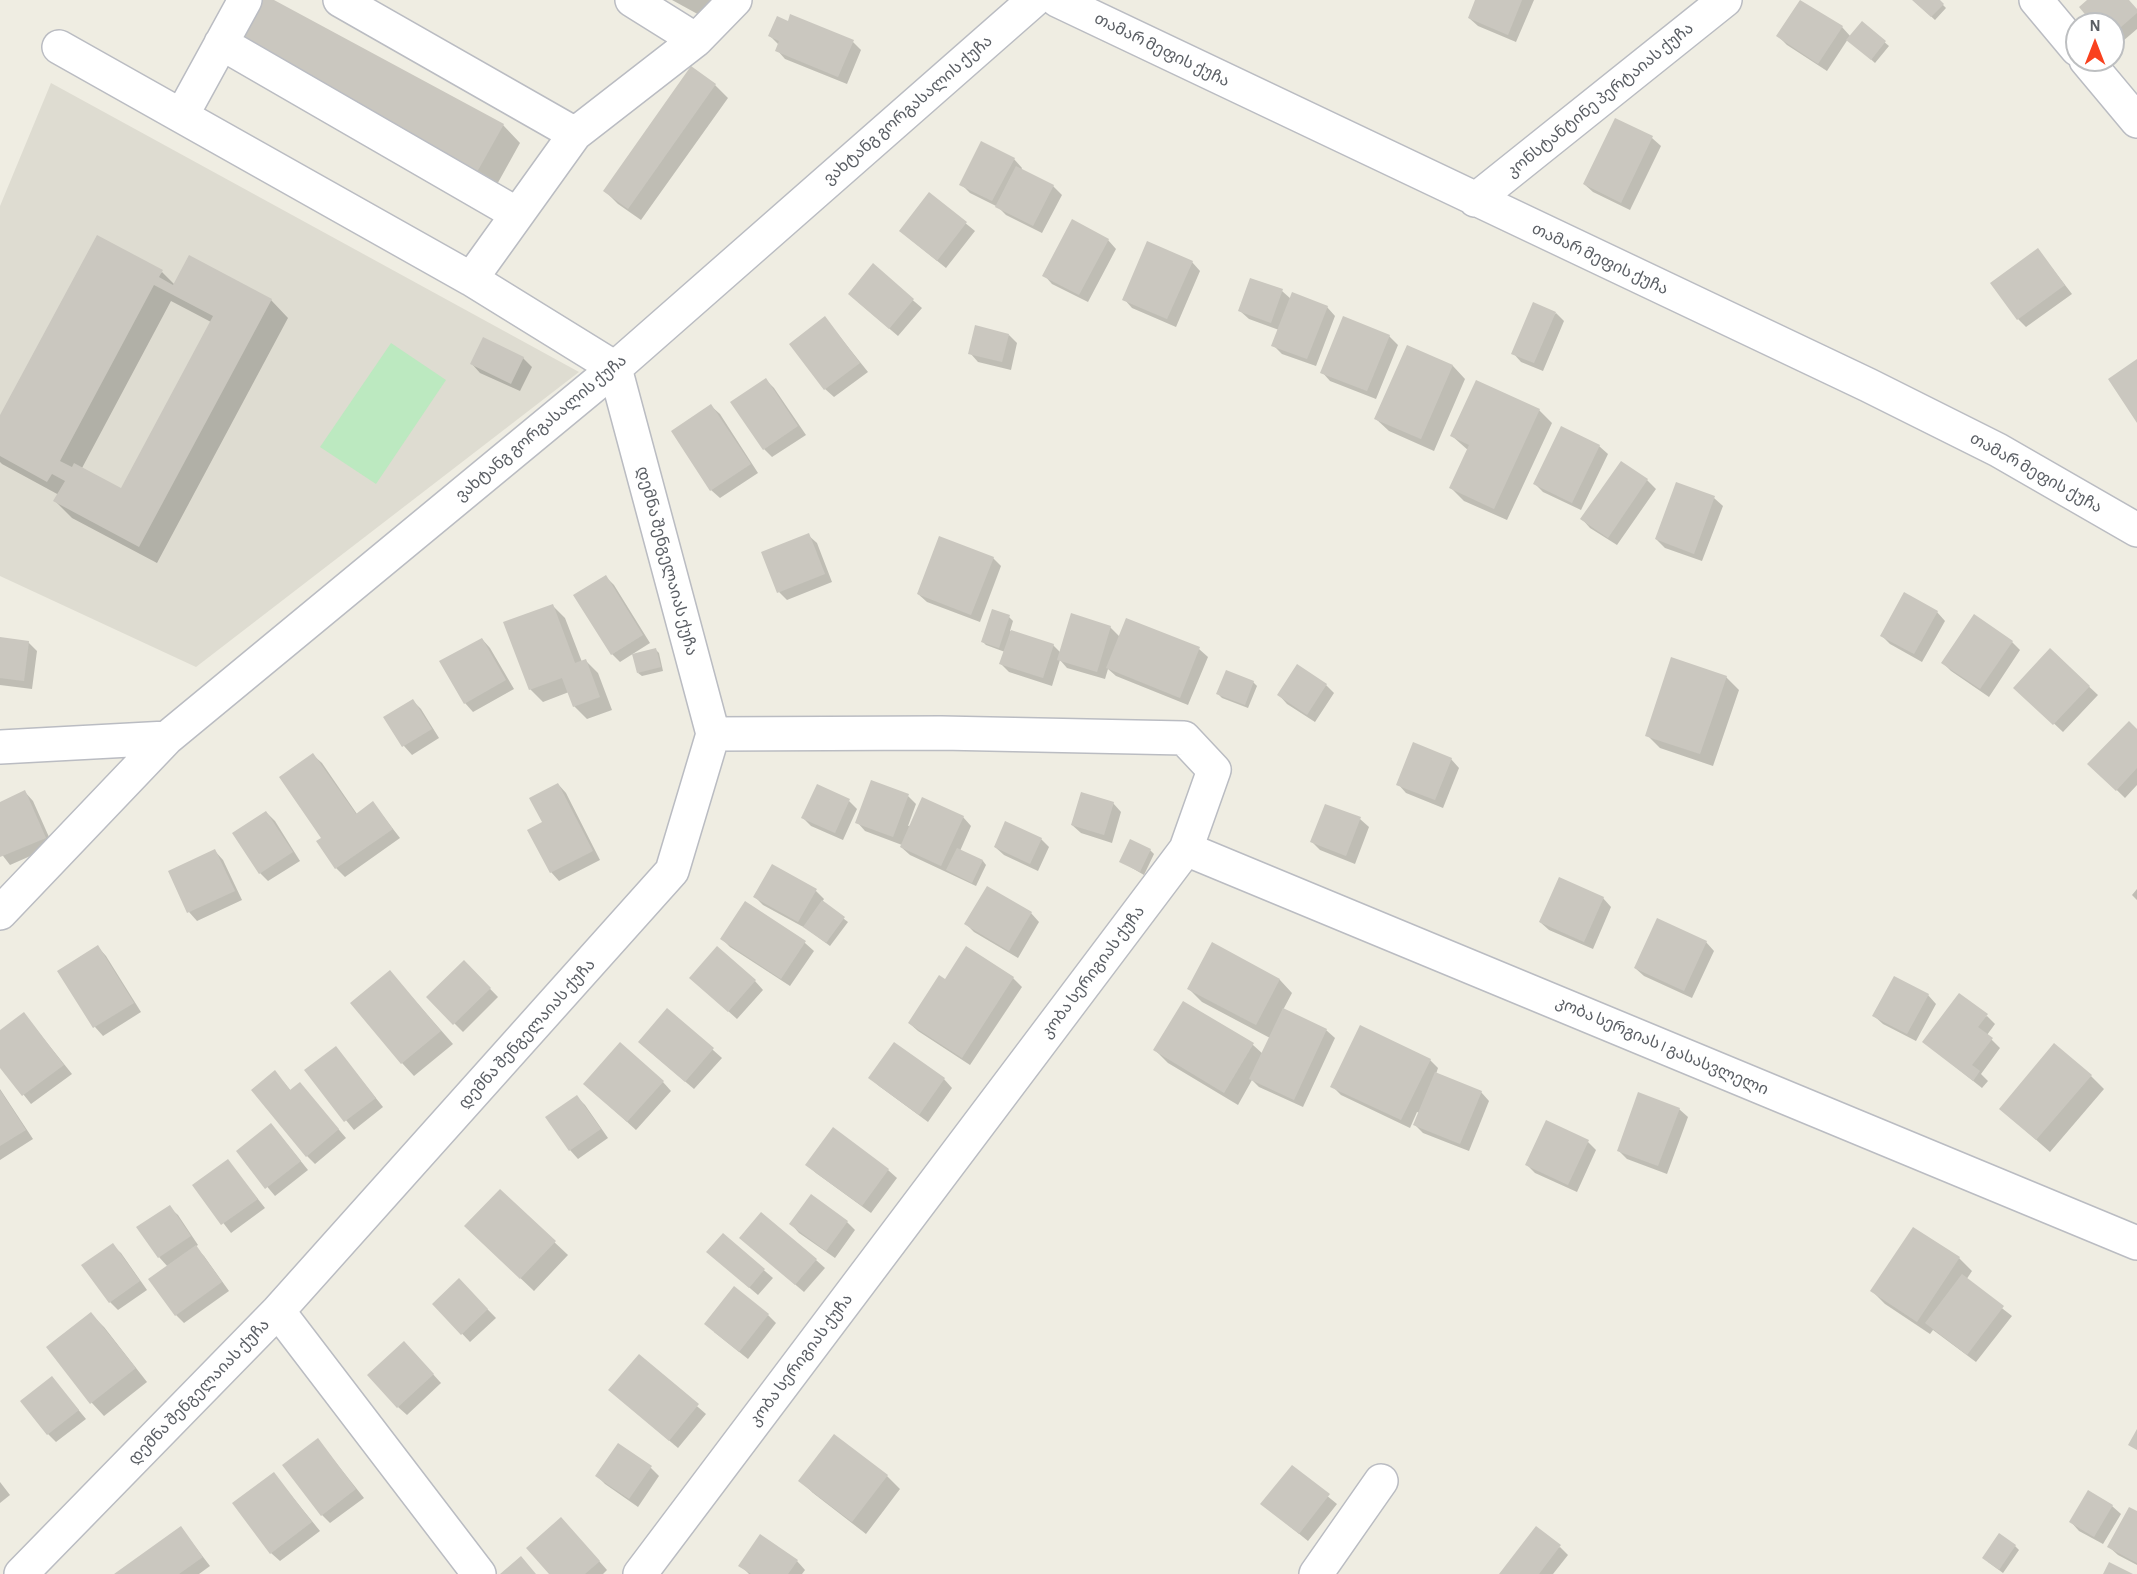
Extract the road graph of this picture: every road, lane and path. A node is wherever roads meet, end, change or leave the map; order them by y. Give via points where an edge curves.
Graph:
1 (245, 0) edge
2 (340, 0) edge
3 (632, 0) edge
4 (735, 0) edge
5 (1034, 0) edge
6 (1057, 0) edge
7 (1725, 0) edge
8 (2036, 0) edge
9 (2065, 35) edge
10 (696, 40) junction
11 (221, 43) junction
12 (58, 47) dead end
13 (2096, 72) edge
14 (182, 115) junction
15 (2137, 121) edge
16 (575, 134) junction
17 (1475, 200) junction
18 (517, 214) junction
19 (471, 279) junction
20 (615, 368) junction
21 (2137, 530) edge
22 (713, 734) junction
23 (167, 738) junction
24 (0, 747) edge
25 (1186, 849) junction
26 (0, 913) edge
27 (2137, 1243) edge
28 (278, 1311) junction
29 (1381, 1481) dead end
30 (21, 1574) edge
31 (479, 1574) edge
32 (640, 1574) edge
33 (1316, 1574) edge

1 - 11 street
2 - 16 street
3 - 10 street
4 - 10 street
5 - 20 street, ვახტანგ გორგასალის ქუჩა
6 - 17 street, თამარ მეფის ქუჩა
7 - 17 street, კონსტანტინე პერტაიას ქუჩა
8 - 9 street
10 - 16 street
11 - 14 street
11 - 18 street
12 - 14 street
13 - 15 street
14 - 19 street
16 - 18 street
17 - 21 street, თამარ მეფის ქუჩა via 1878,390 1998,450
18 - 19 street
19 - 20 street
20 - 22 street, დემნა შენგელაიას ქუჩა
20 - 23 street, ვახტანგ გორგასალის ქუჩა
22 - 25 street, კობა სერიგიას ქუჩა via 1184,738 1214,770
22 - 28 street, დემნა შენგელაიას ქუჩა via 672,871
23 - 24 street
23 - 26 street, ვახტანგ გორგასალის ქუჩა
25 - 27 street, კობა სერგიას I გასასვლელი
25 - 32 street, კობა სერიგიას ქუჩა
28 - 30 street, დემნა შენგელაიას ქუჩა
28 - 31 street
29 - 33 street

